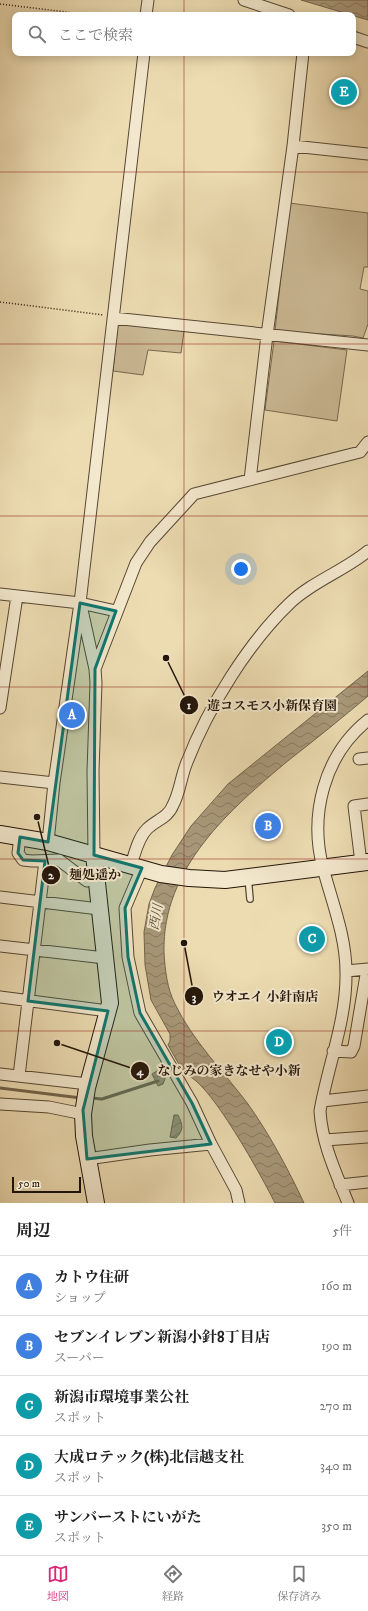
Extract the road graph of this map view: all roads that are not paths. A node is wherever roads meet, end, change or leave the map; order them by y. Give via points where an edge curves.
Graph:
1 (148, 0) edge
2 (244, 0) edge
3 (146, 12) edge
4 (280, 12) edge
5 (356, 38) edge
6 (368, 42) edge
7 (144, 56) edge
8 (303, 56) edge
9 (293, 146) junction
10 (368, 154) edge
11 (113, 318) junction
12 (267, 335) junction
13 (368, 345) edge
14 (366, 450) edge
15 (250, 480) junction
16 (368, 551) edge
17 (0, 594) edge
18 (17, 596) junction
19 (80, 603) junction
20 (116, 611) junction
21 (95, 669) junction
22 (0, 708) edge
23 (368, 720) edge
24 (0, 777) edge
25 (54, 783) junction
26 (368, 804) edge
27 (0, 834) edge
28 (20, 837) junction
29 (48, 842) junction
30 (94, 855) junction
31 (45, 861) junction
32 (365, 862) edge
33 (136, 867) junction
34 (322, 867) junction
35 (248, 877) junction
36 (87, 881) dead end
37 (0, 897) edge
38 (250, 899) dead end
39 (40, 902) junction
40 (100, 909) junction
41 (0, 946) edge
42 (35, 950) junction
43 (105, 958) junction
44 (367, 969) edge
45 (346, 971) junction
46 (0, 997) edge
47 (28, 1001) junction
48 (108, 1011) junction
49 (334, 1051) junction
50 (0, 1074) edge
51 (20, 1076) junction
52 (87, 1086) junction
53 (368, 1096) edge
54 (322, 1101) junction
55 (0, 1104) edge
56 (83, 1112) junction
57 (367, 1137) dead end
58 (325, 1140) junction
59 (211, 1144) junction
60 (87, 1159) junction
61 (368, 1182) edge
62 (340, 1185) junction
63 (96, 1203) edge
64 (239, 1203) edge
65 (348, 1203) edge

1 - 3 street
2 - 4 street
5 - 6 street
7 - 11 street
8 - 9 street
9 - 10 street
9 - 12 street
11 - 12 street
11 - 19 street
12 - 13 street
12 - 15 street
14 - 15 street
15 - 20 street via 194,494 150,542 136,563
16 - 33 street via 290,602 255,644 224,687 187,762 174,806 166,816 147,829 139,840
17 - 18 street
18 - 19 street
18 - 22 street
19 - 20 street
19 - 21 street
19 - 25 street
20 - 21 street
21 - 30 street
23 - 34 street via 345,743 327,775 318,820
24 - 25 street
25 - 29 street
26 - 32 street via 354,806
27 - 28 street
28 - 29 street
28 - 31 street via 18,853 23,860
29 - 30 street
30 - 33 street
30 - 40 street
31 - 36 street via 59,860
31 - 39 street
32 - 34 street
33 - 35 street via 189,878 224,880
33 - 59 street via 125,908 128,957 140,1013 192,1103
34 - 35 street
34 - 45 street via 340,924
35 - 38 lane
37 - 39 street
39 - 40 street
39 - 42 street
40 - 43 street
41 - 42 street
42 - 43 street
42 - 47 street
43 - 48 street via 110,1003
44 - 45 street
44 - 49 street via 354,1046 351,1052
45 - 49 street via 343,1011
46 - 47 street
47 - 48 street
47 - 51 street
48 - 52 street
49 - 54 street
50 - 51 street
51 - 52 street
52 - 56 street
53 - 54 street
54 - 58 street via 321,1128
55 - 56 street
56 - 60 street
57 - 58 street
58 - 62 street
59 - 60 street
59 - 64 street via 236,1190
60 - 63 street
61 - 62 street
62 - 65 street

